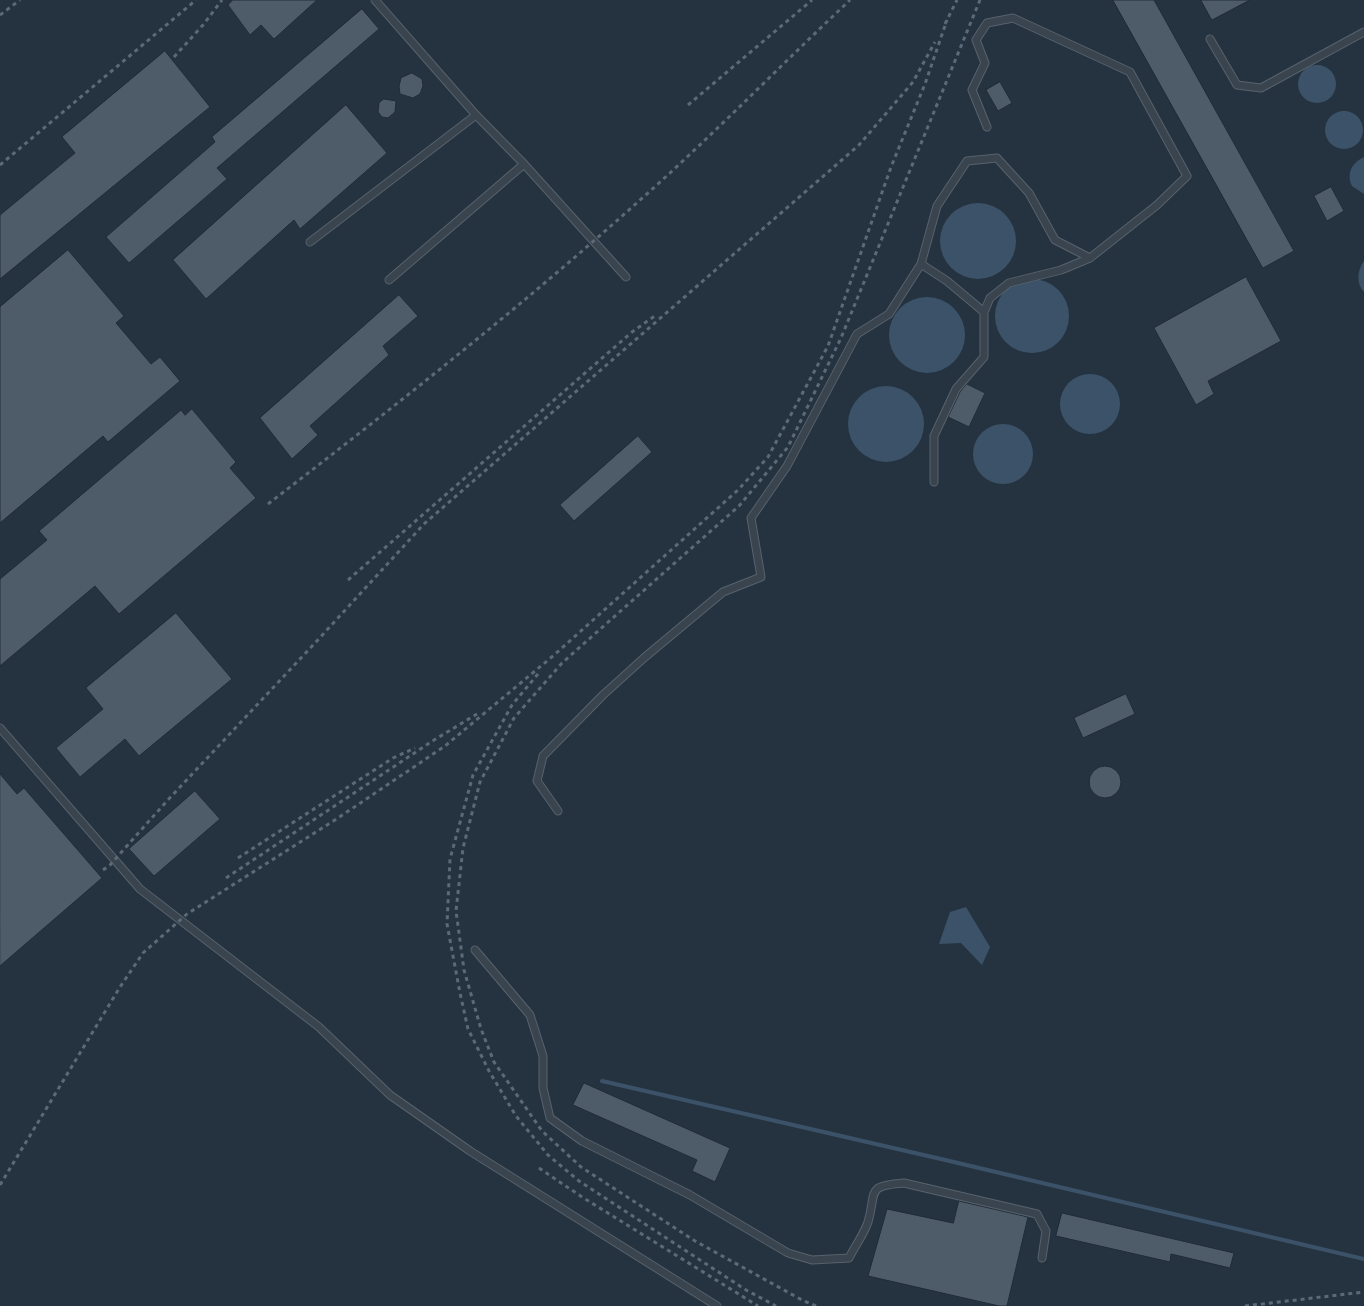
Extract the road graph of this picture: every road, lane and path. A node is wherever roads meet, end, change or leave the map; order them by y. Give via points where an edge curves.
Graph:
1 (375, 0) edge
2 (1364, 32) edge
3 (1210, 38) dead end
4 (476, 115) junction
5 (988, 127) dead end
6 (524, 164) junction
7 (310, 242) dead end
8 (1090, 258) junction
9 (921, 264) junction
10 (626, 277) dead end
11 (389, 280) dead end
12 (984, 312) junction
13 (934, 482) dead end
14 (0, 728) edge
15 (558, 811) dead end
16 (475, 950) dead end
17 (1042, 1258) dead end
18 (717, 1306) edge

1 - 4 lane
2 - 3 lane via 1261,88 1237,86
4 - 6 lane
4 - 7 lane
5 - 8 lane via 972,90 985,63 976,40 987,23 1013,18 1130,72 1187,176 1157,205
6 - 10 lane
6 - 11 lane
8 - 9 lane via 1055,240 1029,193 997,158 967,161 937,206
8 - 12 lane via 1061,270 1009,283 990,298
9 - 12 lane via 947,281
9 - 15 lane via 889,314 857,334 787,466 751,518 761,577 723,592 603,695 543,756 537,782
12 - 13 lane via 984,357 956,389 934,436
14 - 18 lane via 140,889 319,1027 390,1095 470,1151
16 - 17 lane via 530,1015 543,1056 543,1088 550,1118 582,1141 690,1195 788,1253 812,1260 849,1258 868,1222 873,1193 883,1185 904,1183 1037,1214 1046,1231

